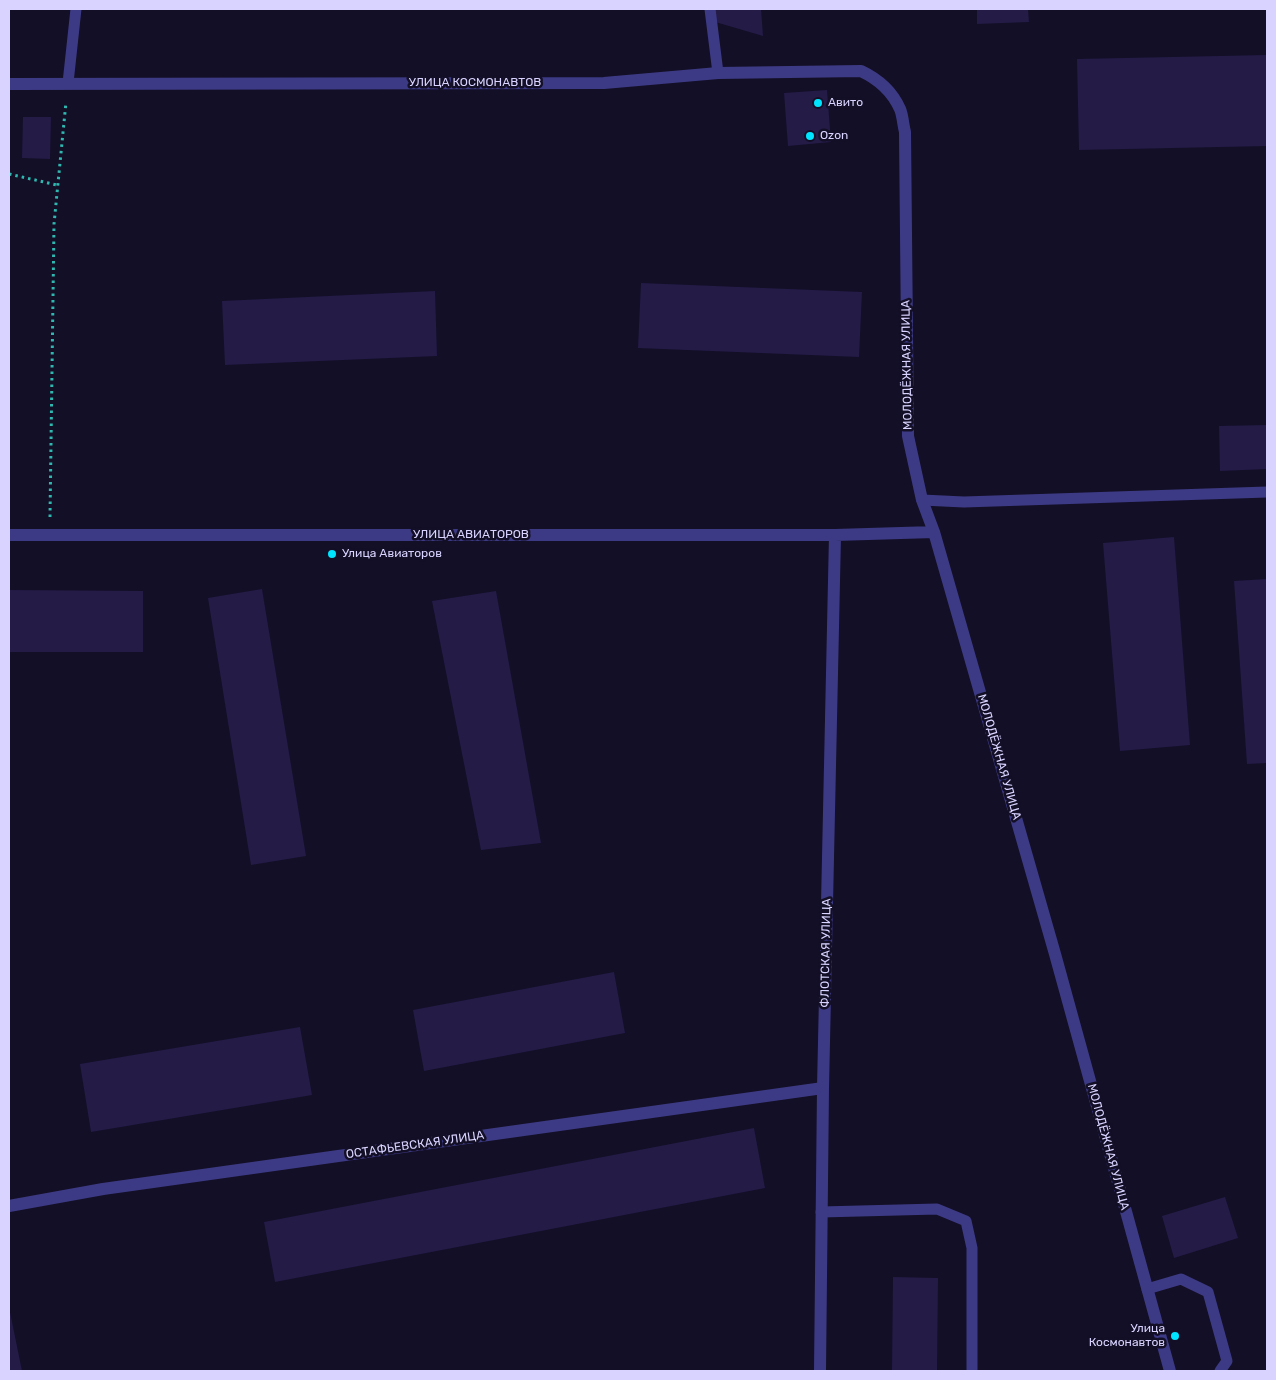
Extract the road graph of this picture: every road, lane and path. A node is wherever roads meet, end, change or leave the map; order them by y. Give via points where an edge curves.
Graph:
1 (76, 9) edge
2 (710, 9) edge
3 (718, 73) junction
4 (68, 83) junction
5 (9, 84) edge
6 (905, 132) joint
7 (9, 174) edge
8 (58, 185) junction
9 (1267, 492) edge
10 (922, 500) junction
11 (934, 532) junction
12 (9, 535) edge
13 (835, 535) junction
14 (50, 536) junction
15 (823, 1088) junction
16 (9, 1206) edge
17 (822, 1212) junction
18 (1147, 1289) junction
19 (820, 1371) edge
20 (972, 1371) edge
21 (1170, 1371) edge
22 (1220, 1371) edge

1 - 4 lane
2 - 3 lane
3 - 4 street, УЛИЦА КОСМОНАВТОВ via 604,83
3 - 6 street, УЛИЦА КОСМОНАВТОВ via 861,71 876,78 887,89 900,110
4 - 5 street, УЛИЦА КОСМОНАВТОВ
4 - 8 path
6 - 10 street, МОЛОДЁЖНАЯ УЛИЦА via 908,436
7 - 8 path
8 - 14 path via 54,224
9 - 10 lane via 964,502
10 - 11 street, МОЛОДЁЖНАЯ УЛИЦА
11 - 13 street, УЛИЦА АВИАТОРОВ
11 - 18 street, МОЛОДЁЖНАЯ УЛИЦА
12 - 14 street, УЛИЦА АВИАТОРОВ
13 - 14 street, УЛИЦА АВИАТОРОВ
13 - 15 street, ФЛОТСКАЯ УЛИЦА
15 - 16 street, ОСТАФЬЕВСКАЯ УЛИЦА via 103,1189
15 - 17 street, ФЛОТСКАЯ УЛИЦА
17 - 19 street, ФЛОТСКАЯ УЛИЦА
17 - 20 lane via 937,1209 966,1220 972,1248
18 - 21 street, МОЛОДЁЖНАЯ УЛИЦА
18 - 22 lane via 1181,1279 1208,1292 1227,1361

